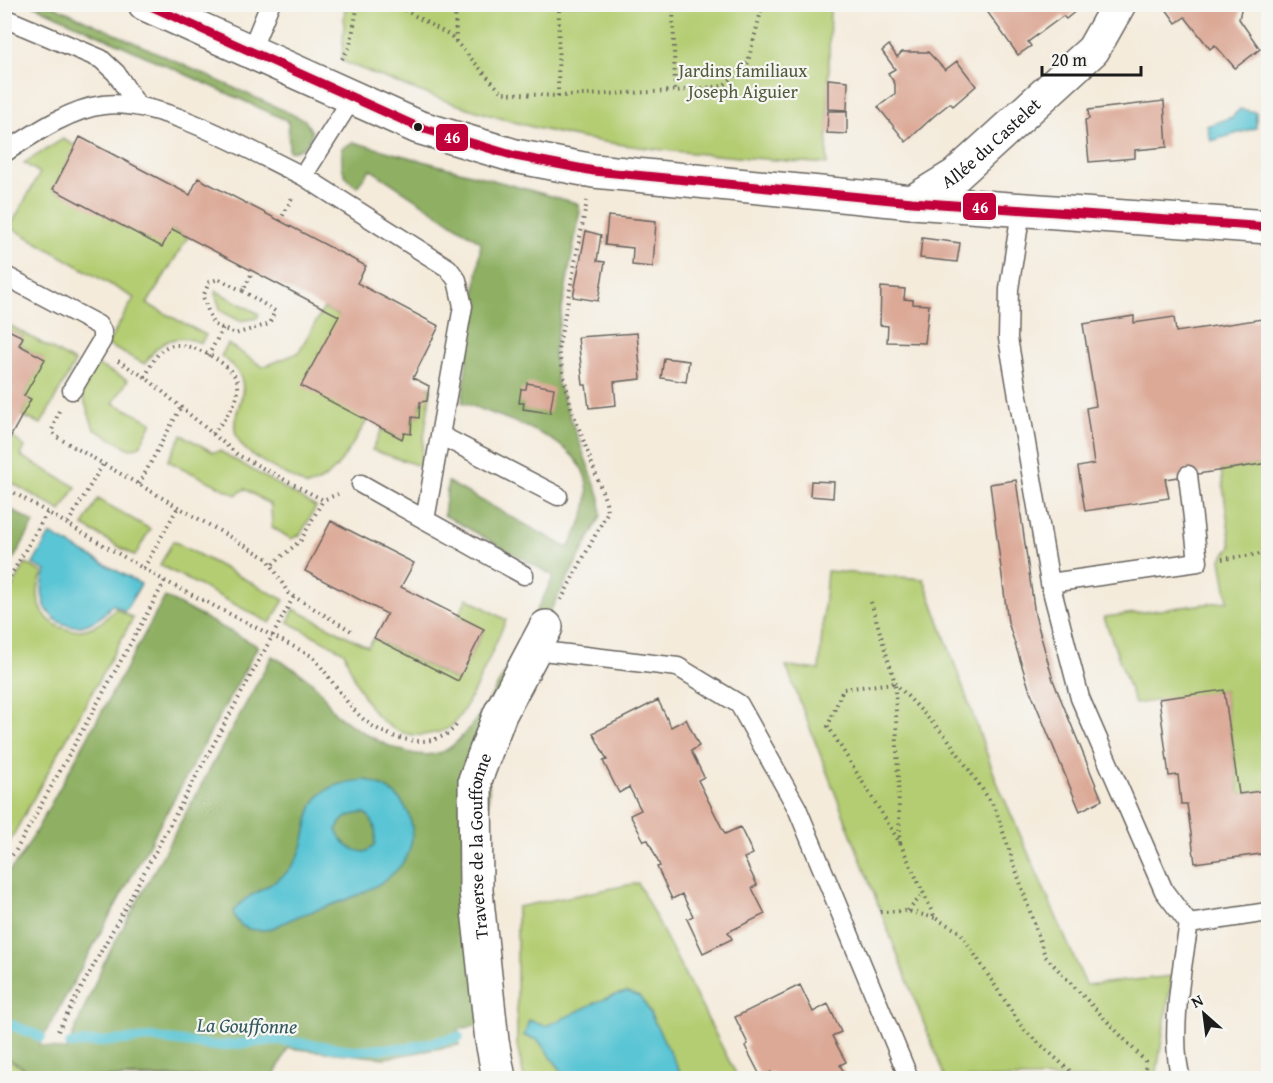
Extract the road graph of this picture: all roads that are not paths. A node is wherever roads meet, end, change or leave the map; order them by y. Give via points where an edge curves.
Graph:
1 (146, 4) edge
2 (270, 4) edge
3 (1108, 10) edge
4 (4, 18) edge
5 (250, 53) junction
6 (340, 91) junction
7 (137, 105) junction
8 (4, 153) edge
9 (303, 176) junction
10 (912, 202) junction
11 (1021, 211) junction
12 (1269, 227) edge
13 (4, 275) edge
14 (72, 390) road end
15 (440, 435) junction
16 (1188, 475) dead end
17 (361, 484) road end
18 (558, 496) dead end
19 (425, 520) junction
20 (524, 575) dead end
21 (1050, 583) junction
22 (540, 639) joint
23 (1269, 912) edge
24 (1189, 924) junction
25 (499, 1078) edge
26 (909, 1078) edge
27 (1181, 1078) edge

1 - 5 street
2 - 5 lane
3 - 10 street, Allée du Castelet via 1094,50 956,175
4 - 7 lane via 100,59 116,73
5 - 6 street
6 - 9 lane
6 - 10 street via 418,127 515,156 594,171
7 - 8 lane via 91,108 48,124
7 - 9 lane via 167,112
9 - 15 lane via 448,268 457,280 463,306
10 - 11 street
11 - 12 street
11 - 21 lane via 1009,289 1008,338
13 - 14 lane via 98,325 102,331 102,339
15 - 18 lane
15 - 19 lane
16 - 21 lane via 1198,562
17 - 19 lane
19 - 20 lane
21 - 24 lane via 1080,698 1164,891
22 - 25 street, Traverse de la Gouffonne via 500,714 475,780 476,891
22 - 26 lane via 678,667 739,704 797,808
23 - 24 lane
24 - 27 lane via 1181,975 1177,1054

